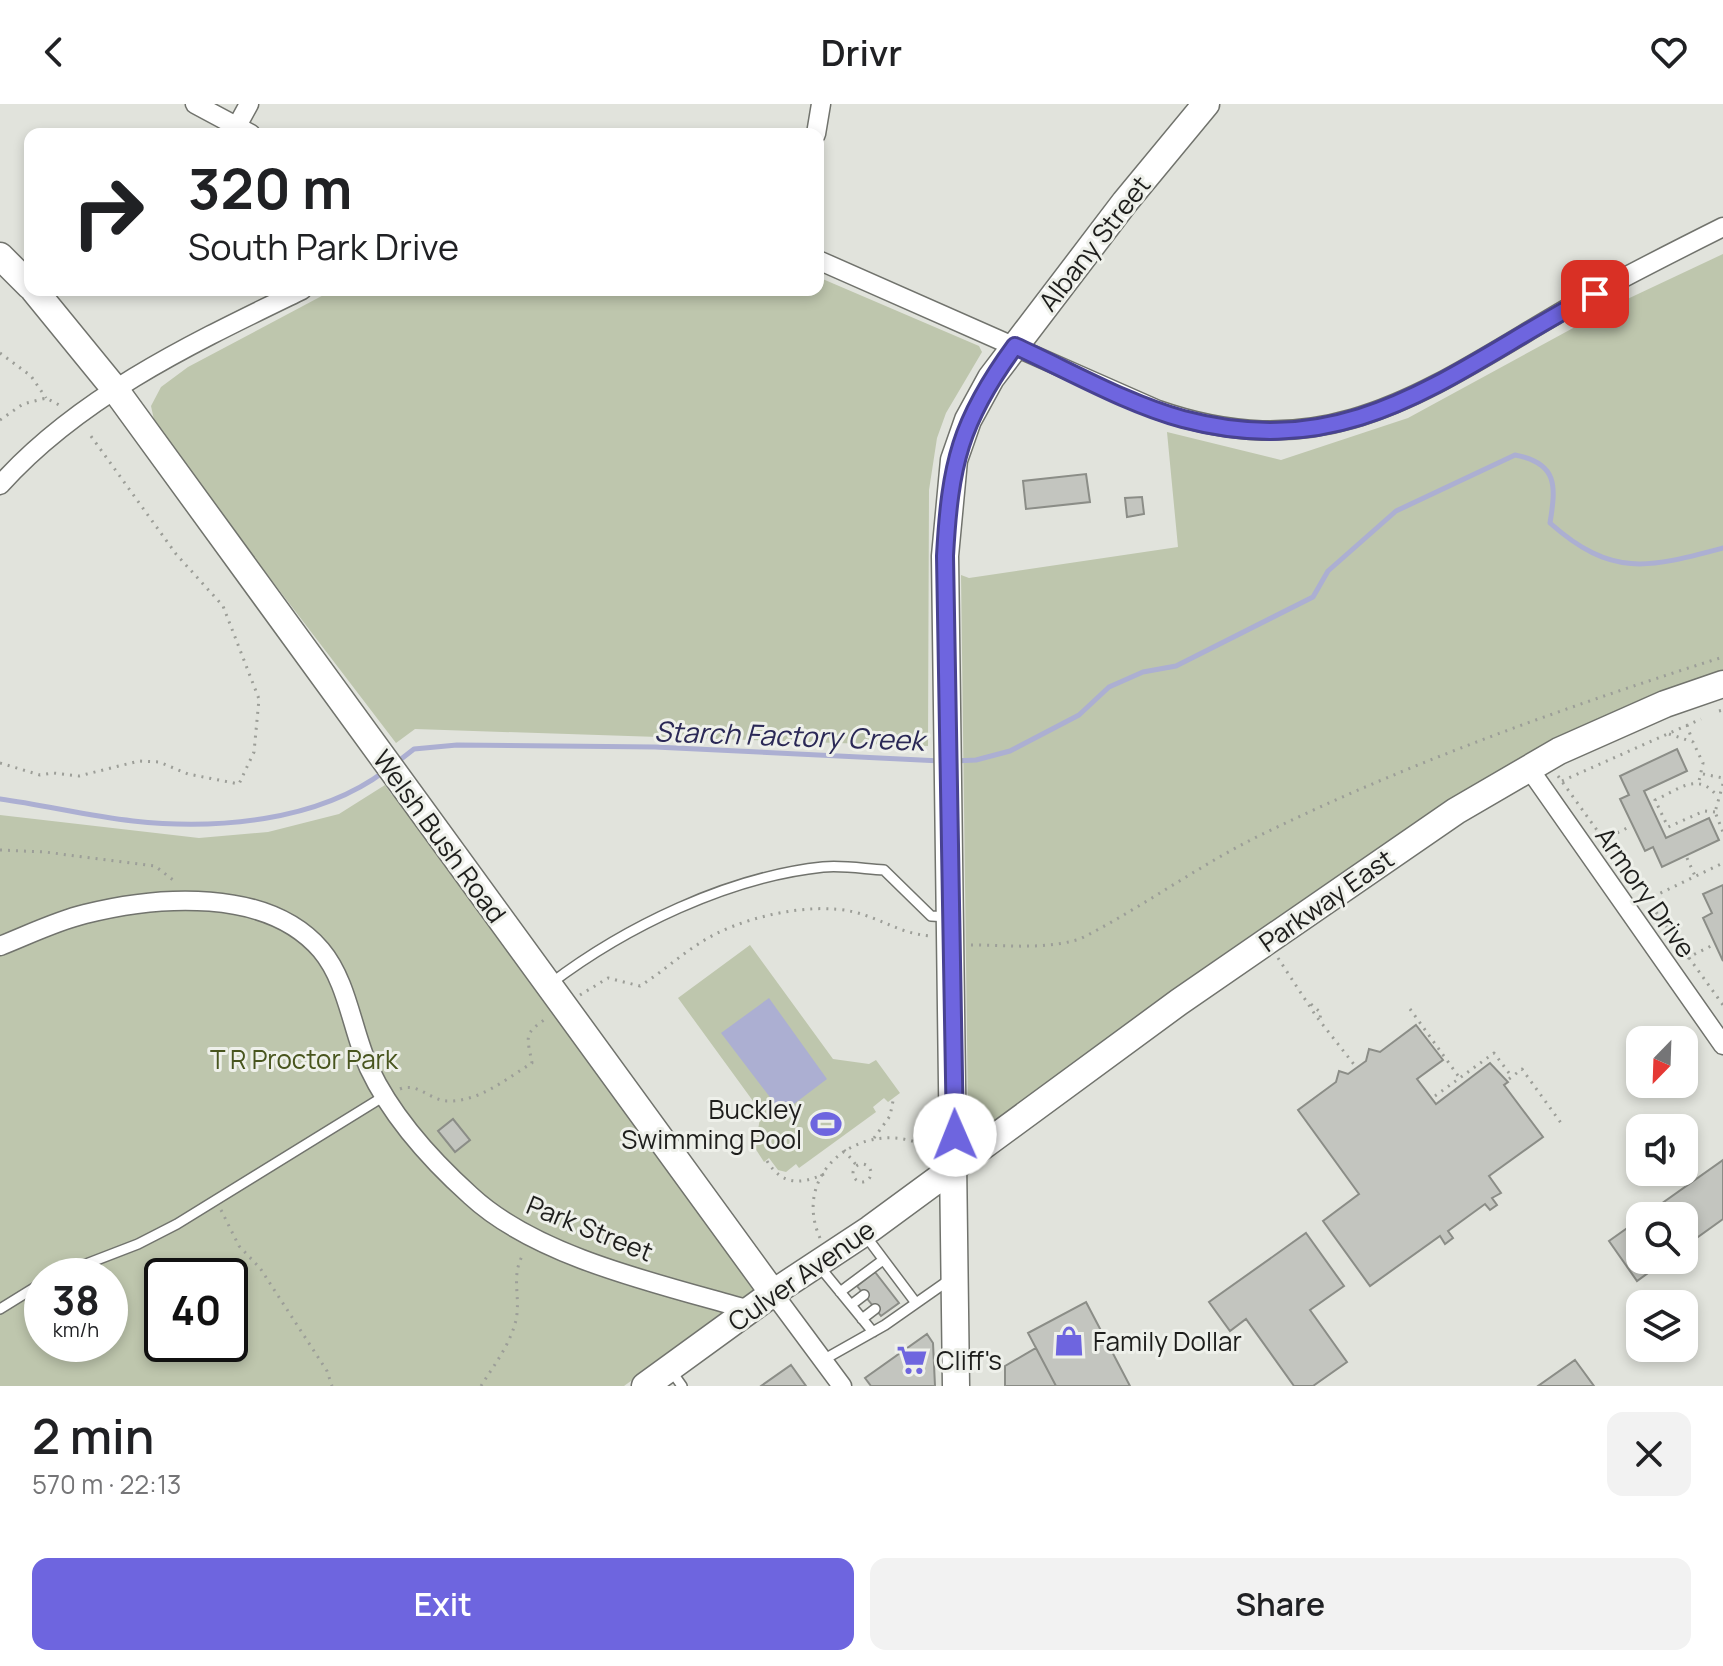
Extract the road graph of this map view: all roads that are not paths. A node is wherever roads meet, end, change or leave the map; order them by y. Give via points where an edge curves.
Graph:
1 (195, 104) edge
2 (249, 104) edge
3 (821, 104) edge
4 (1206, 104) edge
5 (240, 128) edge
6 (244, 128) edge
7 (817, 128) edge
8 (1723, 227) edge
9 (0, 256) edge
10 (824, 263) edge
11 (24, 280) edge
12 (39, 296) edge
13 (290, 296) edge
14 (1015, 346) junction
15 (114, 388) junction
16 (0, 485) edge
17 (1723, 684) edge
18 (1528, 767) junction
19 (945, 925) junction
20 (0, 946) edge
21 (549, 985) junction
22 (1723, 1045) edge
23 (386, 1095) junction
24 (946, 1158) junction
25 (863, 1233) junction
26 (819, 1251) junction
27 (102, 1258) edge
28 (883, 1260) junction
29 (893, 1273) junction
30 (956, 1275) junction
31 (882, 1281) dead end
32 (904, 1288) junction
33 (840, 1292) junction
34 (773, 1293) junction
35 (24, 1294) edge
36 (864, 1295) dead end
37 (893, 1296) dead end
38 (916, 1303) junction
39 (851, 1305) junction
40 (0, 1309) edge
41 (875, 1309) dead end
42 (750, 1310) junction
43 (862, 1319) junction
44 (873, 1332) junction
45 (823, 1360) junction
46 (676, 1377) edge
47 (645, 1386) edge
48 (842, 1386) edge
49 (956, 1386) edge

1 - 5 street
2 - 6 street
3 - 7 street
4 - 14 street, Albany Street
8 - 14 street via 1400,403 1340,425 1296,432 1183,419
9 - 11 street
10 - 14 street
12 - 15 street, Welsh Bush Road
13 - 15 street
14 - 19 street, Albany Street via 968,420 949,490
15 - 16 street via 20,462
15 - 21 street, Welsh Bush Road
17 - 18 street, Parkway East via 1665,704
18 - 22 street, Armory Drive
18 - 24 street, Parkway East
19 - 21 lane via 884,870 824,867 749,884 650,919
19 - 24 street, Albany Street
20 - 23 street, Park Street via 85,914 169,900 234,906 269,916 300,932 321,951
21 - 34 street, Welsh Bush Road
23 - 27 lane via 215,1200 138,1244
23 - 42 street, Park Street via 400,1120 474,1199 534,1236 631,1275
24 - 25 street, Culver Avenue
24 - 30 street, Albany Street
25 - 26 street, Culver Avenue
25 - 28 lane
26 - 33 lane
26 - 34 street, Culver Avenue
28 - 29 lane
28 - 33 lane
29 - 31 lane
29 - 32 lane
30 - 38 lane
30 - 49 street, Albany Street
32 - 37 lane
32 - 38 lane
33 - 39 lane
34 - 42 street, Culver Avenue
34 - 45 street, Welsh Bush Road
35 - 40 lane
36 - 39 lane
38 - 44 lane
39 - 43 lane
41 - 43 lane
42 - 46 street, Culver Avenue
43 - 44 lane
44 - 45 lane
45 - 48 street, Welsh Bush Road
46 - 47 street, Culver Avenue

